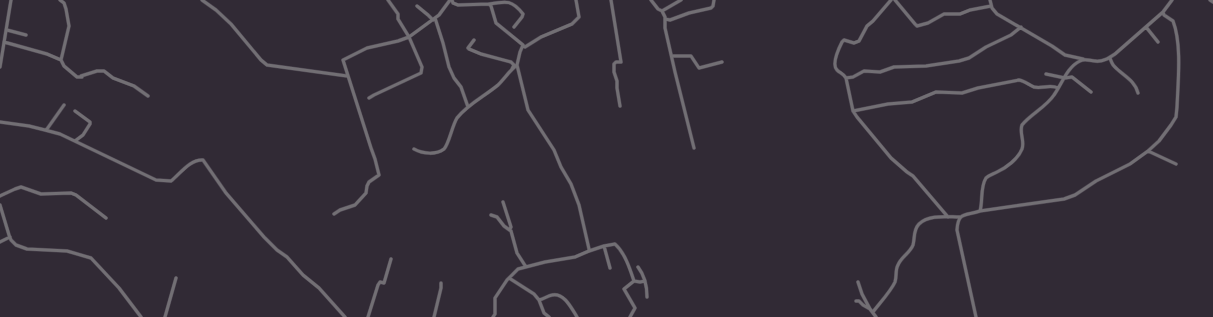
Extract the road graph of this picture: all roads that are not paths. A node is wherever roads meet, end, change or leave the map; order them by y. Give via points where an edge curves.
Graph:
1 (11, 0) edge
2 (60, 0) edge
3 (202, 0) edge
4 (388, 0) edge
5 (451, 0) edge
6 (576, 0) edge
7 (611, 0) edge
8 (651, 0) edge
9 (681, 0) edge
10 (714, 0) edge
11 (891, 0) edge
12 (895, 0) edge
13 (990, 0) edge
14 (1172, 0) edge
15 (1210, 0) edge
16 (1213, 2) edge
17 (489, 4) junction
18 (417, 6) dead end
19 (991, 6) junction
20 (662, 11) junction
21 (1163, 12) junction
22 (434, 19) junction
23 (665, 19) junction
24 (514, 27) dead end
25 (1146, 27) junction
26 (1021, 28) junction
27 (7, 30) junction
28 (26, 35) dead end
29 (409, 37) junction
30 (474, 40) dead end
31 (4, 42) junction
32 (1158, 42) dead end
33 (523, 46) junction
34 (2, 48) edge
35 (672, 56) junction
36 (1110, 58) junction
37 (1084, 59) junction
38 (61, 60) junction
39 (722, 62) dead end
40 (518, 65) junction
41 (0, 68) edge
42 (512, 68) junction
43 (1046, 74) dead end
44 (347, 76) junction
45 (77, 77) junction
46 (82, 77) dead end
47 (846, 78) junction
48 (1065, 78) junction
49 (1058, 88) junction
50 (1091, 92) dead end
51 (1138, 92) dead end
52 (148, 96) dead end
53 (370, 98) dead end
54 (64, 105) dead end
55 (620, 106) dead end
56 (468, 107) junction
57 (75, 111) dead end
58 (853, 111) junction
59 (0, 122) edge
60 (45, 130) junction
61 (75, 141) junction
62 (694, 148) dead end
63 (414, 150) dead end
64 (1148, 150) junction
65 (1176, 164) dead end
66 (0, 196) edge
67 (503, 202) dead end
68 (0, 206) edge
69 (980, 211) junction
70 (334, 214) dead end
71 (491, 215) dead end
72 (948, 217) junction
73 (960, 217) junction
74 (106, 218) dead end
75 (509, 229) junction
76 (10, 237) junction
77 (0, 242) edge
78 (604, 246) junction
79 (589, 251) junction
80 (391, 259) dead end
81 (526, 267) junction
82 (638, 267) dead end
83 (610, 268) dead end
84 (176, 278) dead end
85 (509, 278) junction
86 (634, 281) junction
87 (645, 282) junction
88 (858, 282) dead end
89 (441, 283) dead end
90 (647, 297) dead end
91 (540, 300) junction
92 (856, 301) dead end
93 (872, 310) junction
94 (141, 317) edge
95 (165, 317) edge
96 (345, 317) edge
97 (368, 317) edge
98 (434, 317) edge
99 (494, 317) edge
100 (549, 317) edge
101 (577, 317) edge
102 (630, 317) edge
103 (876, 317) edge
104 (976, 317) edge

1 - 27 street
2 - 38 street via 64,3 69,26
3 - 44 street via 231,24 267,65
4 - 29 street
5 - 17 street via 458,5
5 - 22 street
6 - 33 street via 579,17 572,24
7 - 55 street via 621,62 614,64
8 - 20 street
9 - 20 street
10 - 23 street via 711,8 670,20
11 - 47 street via 867,26 859,41 842,42 834,64
12 - 19 street via 917,26 944,14 960,14
13 - 19 street
14 - 21 street
15 - 16 street
17 - 24 street via 508,0 515,3 523,14
17 - 33 street via 496,23
18 - 22 street
19 - 26 street via 997,14
20 - 23 street
21 - 25 street
21 - 64 street via 1173,21 1175,31 1178,66 1177,113 1165,134
22 - 29 street
22 - 56 street via 449,67 461,87
23 - 35 street
25 - 32 street
25 - 36 street
26 - 37 street via 1065,55
26 - 47 street via 960,62 894,67 880,72 864,71
27 - 28 street
27 - 31 street
29 - 44 street via 398,42 367,48 344,59
29 - 53 street via 421,64 421,72
30 - 42 street via 469,49 511,62 514,65
31 - 34 street
31 - 38 street
33 - 40 street
34 - 41 street
35 - 39 street via 691,56 699,68
35 - 62 street
36 - 37 street via 1097,61
36 - 51 street via 1114,67
37 - 48 street via 1075,64
38 - 45 street
40 - 42 street
40 - 79 street via 528,110 554,150 576,196
42 - 56 street via 499,84
43 - 48 street
44 - 70 street via 379,175 369,182 366,193 355,206
45 - 46 street
45 - 52 street via 104,71
47 - 58 street
48 - 49 street
48 - 50 street via 1072,77
49 - 58 street via 1035,87 1019,80 962,93 936,92 912,102
49 - 69 street via 1051,99 1022,125 1023,144 1019,154 1003,169 986,179
54 - 60 street
56 - 63 street via 455,122 444,149 429,154
57 - 61 street via 90,124 83,135
58 - 72 street via 891,158 913,176
59 - 60 street
60 - 61 street
61 - 96 street via 156,180 171,181 194,162 202,160 226,193 271,245 317,286
64 - 65 street
64 - 69 street via 1130,164 1069,198
66 - 74 street via 20,187 41,194 71,193
67 - 75 street via 511,227
68 - 76 street
69 - 73 street
71 - 75 street via 497,217
72 - 73 street
72 - 93 street via 929,219 918,225 912,246 898,264 893,287
73 - 104 street via 957,230
75 - 81 street via 517,252
76 - 77 street
76 - 94 street via 20,247 67,251 91,258
78 - 79 street
78 - 83 street
78 - 86 street via 615,244 618,247
79 - 81 street
80 - 97 street via 384,283 380,282 378,285
81 - 85 street via 518,269
82 - 87 street
84 - 95 street
85 - 91 street
85 - 99 street via 495,298
86 - 87 street
86 - 102 street via 624,289 635,308
87 - 90 street
88 - 93 street
89 - 98 street
91 - 100 street via 544,313
91 - 101 street via 553,295 565,299
92 - 93 street
93 - 103 street

